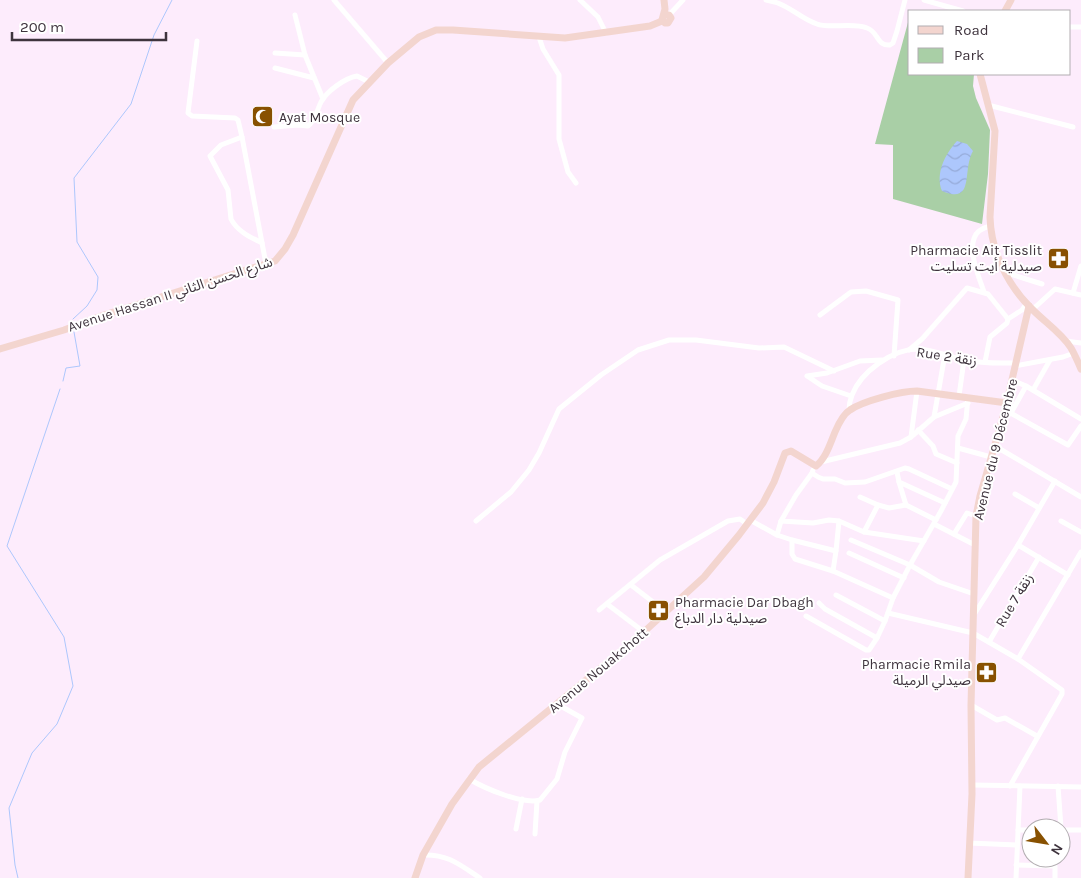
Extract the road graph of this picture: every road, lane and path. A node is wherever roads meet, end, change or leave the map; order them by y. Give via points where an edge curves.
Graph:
1 (334, 0) edge
2 (580, 0) edge
3 (664, 0) edge
4 (682, 0) edge
5 (766, 0) edge
6 (905, 0) edge
7 (924, 0) edge
8 (959, 10) edge
9 (295, 15) dead end
10 (665, 17) junction
11 (606, 34) junction
12 (538, 37) junction
13 (197, 41) dead end
14 (275, 53) dead end
15 (305, 55) junction
16 (388, 63) junction
17 (275, 68) dead end
18 (980, 75) edge
19 (314, 78) junction
20 (369, 82) junction
21 (323, 99) junction
22 (988, 105) junction
23 (274, 127) dead end
24 (1073, 127) dead end
25 (242, 137) junction
26 (576, 183) dead end
27 (990, 226) junction
28 (262, 243) junction
29 (266, 264) junction
30 (1081, 266) edge
31 (1003, 272) junction
32 (1042, 284) dead end
33 (984, 292) junction
34 (1073, 293) junction
35 (1081, 295) edge
36 (1030, 307) junction
37 (820, 315) dead end
38 (1008, 319) junction
39 (1066, 341) junction
40 (1081, 343) edge
41 (0, 349) edge
42 (909, 350) junction
43 (1074, 352) junction
44 (945, 354) junction
45 (894, 356) junction
46 (882, 360) junction
47 (964, 360) junction
48 (1050, 360) junction
49 (985, 362) junction
50 (1016, 365) junction
51 (1081, 370) edge
52 (834, 371) junction
53 (1012, 380) junction
54 (1026, 386) junction
55 (1032, 390) junction
56 (917, 391) junction
57 (938, 394) junction
58 (851, 396) junction
59 (959, 396) junction
60 (968, 400) junction
61 (1008, 409) junction
62 (849, 410) junction
63 (934, 417) junction
64 (1081, 419) edge
65 (1081, 426) edge
66 (918, 430) junction
67 (911, 437) junction
68 (995, 446) junction
69 (958, 448) junction
70 (991, 457) junction
71 (821, 462) junction
72 (957, 463) junction
73 (813, 469) junction
74 (897, 472) junction
75 (1055, 481) junction
76 (899, 482) junction
77 (952, 489) junction
78 (1015, 494) dead end
79 (1081, 496) edge
80 (860, 497) dead end
81 (945, 503) junction
82 (878, 505) junction
83 (906, 505) junction
84 (1039, 508) junction
85 (976, 516) junction
86 (781, 521) junction
87 (839, 521) junction
88 (1061, 521) dead end
89 (476, 522) dead end
90 (749, 522) junction
91 (935, 522) junction
92 (864, 532) junction
93 (1081, 532) edge
94 (954, 534) junction
95 (777, 535) junction
96 (792, 540) junction
97 (851, 540) dead end
98 (924, 541) junction
99 (975, 545) junction
100 (1018, 545) junction
101 (836, 551) junction
102 (849, 553) dead end
103 (1080, 554) edge
104 (1038, 557) junction
105 (910, 565) junction
106 (833, 571) junction
107 (1068, 575) junction
108 (904, 578) junction
109 (631, 585) junction
110 (974, 594) junction
111 (836, 595) dead end
112 (893, 598) junction
113 (819, 603) dead end
114 (607, 604) junction
115 (599, 610) dead end
116 (666, 612) junction
117 (888, 613) junction
118 (974, 614) junction
119 (806, 616) dead end
120 (885, 621) junction
121 (644, 632) junction
122 (973, 633) junction
123 (877, 638) junction
124 (989, 642) junction
125 (1018, 659) junction
126 (557, 704) junction
127 (971, 705) junction
128 (1038, 736) junction
129 (469, 779) junction
130 (972, 786) junction
131 (1010, 786) junction
132 (1020, 786) junction
133 (1058, 786) junction
134 (1081, 787) edge
135 (522, 799) junction
136 (537, 801) junction
137 (1060, 818) edge
138 (516, 829) dead end
139 (1018, 830) joint
140 (535, 834) dead end
141 (968, 843) junction
142 (1017, 845) junction
143 (423, 855) junction
144 (1016, 865) junction
145 (415, 878) edge
146 (480, 878) edge
147 (968, 878) edge
148 (1016, 878) edge
149 (1054, 878) edge

1 - 16 street
2 - 11 street via 598,17
3 - 10 street
4 - 10 street
5 - 6 street via 783,4 819,25 867,27 885,46 894,39
7 - 8 street
9 - 15 street
10 - 11 street, Avenue Hassan II شارع الحسن الثاني via 650,26
11 - 12 street, Avenue Hassan II شارع الحسن الثاني
12 - 16 street, Avenue Hassan II شارع الحسن الثاني via 436,30 420,37
12 - 26 street via 559,75 559,139 568,172
13 - 25 street via 189,114 236,119
14 - 15 street
15 - 19 street
16 - 20 street, Avenue Hassan II شارع الحسن الثاني
17 - 19 street
18 - 22 street
19 - 21 street
20 - 21 street via 353,77
20 - 29 street, Avenue Hassan II شارع الحسن الثاني via 348,108 285,249 275,261
21 - 23 street via 308,126
22 - 24 street
22 - 27 street via 995,131
25 - 28 street
25 - 28 street via 221,145 210,156 228,190 233,223
27 - 31 street
27 - 33 street via 976,236 973,252
28 - 29 street
29 - 41 street, Avenue Hassan II شارع الحسن الثاني
30 - 34 street
31 - 32 street
31 - 36 street
33 - 38 street
33 - 42 street via 967,288 922,340
34 - 35 street
34 - 36 street via 1055,289
36 - 38 street
36 - 39 street
36 - 50 street, Avenue du 9 Décembre
37 - 45 street via 851,292 866,291 898,300
38 - 49 street via 990,337
39 - 40 street
39 - 43 street
42 - 44 street, Rue 2 زنقة
42 - 45 street, Rue 2 زنقة
43 - 48 street, Rue 2 زنقة
43 - 51 street
44 - 47 street, Rue 2 زنقة
44 - 57 street
45 - 46 street, Rue 2 زنقة
46 - 52 street via 860,361
46 - 58 street, Rue 2 زنقة
47 - 49 street, Rue 2 زنقة
47 - 59 street
48 - 50 street, Rue 2 زنقة
48 - 55 street
49 - 50 street, Rue 2 زنقة
50 - 53 street, Avenue du 9 Décembre
52 - 58 street via 808,377 822,386
52 - 89 street via 784,347 759,348 669,340 638,350 559,409 529,470 512,492
53 - 54 street
53 - 61 street, Avenue du 9 Décembre
54 - 55 street
54 - 61 street
55 - 64 street
56 - 57 street
56 - 62 street via 902,392
56 - 67 street
57 - 59 street
57 - 63 street
58 - 62 street, Rue 2 زنقة
59 - 60 street
60 - 61 street
60 - 63 street
60 - 69 street
61 - 65 street via 1068,445
61 - 68 street, Avenue du 9 Décembre
62 - 71 street
63 - 66 street
66 - 67 street
66 - 72 street via 936,454
67 - 71 street via 900,443
68 - 70 street, Avenue du 9 Décembre
68 - 75 street
69 - 70 street
69 - 72 street
70 - 85 street, Avenue du 9 Décembre
71 - 73 street
72 - 77 street via 956,482
73 - 74 street via 823,479 852,483 873,481
73 - 86 street
73 - 90 street, Avenue Nouakchott via 791,451 785,453 769,492
74 - 76 street
74 - 77 street via 909,468
75 - 79 street
75 - 84 street
76 - 81 street
76 - 83 street
77 - 81 street
78 - 84 street
80 - 82 street
81 - 91 street
82 - 83 street via 892,508
82 - 92 street
83 - 91 street
84 - 100 street
85 - 94 street via 967,513
85 - 99 street, Avenue du 9 Décembre
86 - 87 street
86 - 95 street
87 - 92 street
87 - 101 street
88 - 93 street
90 - 95 street
90 - 109 street via 740,519 728,521 660,560
90 - 116 street, Avenue Nouakchott via 704,577
91 - 94 street
91 - 98 street
92 - 98 street
94 - 99 street
95 - 96 street
96 - 101 street
96 - 106 street via 794,559
97 - 105 street
98 - 105 street
99 - 110 street, Avenue du 9 Décembre
100 - 104 street
100 - 118 street
101 - 106 street
102 - 108 street
103 - 107 street
104 - 107 street
104 - 124 street, Rue 7 زنقة
105 - 108 street
105 - 110 street via 940,582
106 - 112 street
107 - 125 street
108 - 112 street
109 - 114 street
109 - 116 street
110 - 118 street, Avenue du 9 Décembre
111 - 120 street
112 - 117 street
113 - 123 street
114 - 115 street
114 - 121 street
116 - 121 street, Avenue Nouakchott
117 - 120 street
117 - 122 street
118 - 122 street, Avenue du 9 Décembre
119 - 123 street via 866,650
120 - 123 street
121 - 126 street, Avenue Nouakchott
122 - 124 street
122 - 127 street, Avenue du 9 Décembre
124 - 125 street
125 - 128 street via 1062,690
126 - 129 street, Avenue Nouakchott via 486,760
126 - 136 street via 582,718 555,782
127 - 128 street via 997,720 1005,718
127 - 130 street, Avenue du 9 Décembre
128 - 131 street
129 - 135 street via 491,791
129 - 143 street, Avenue Nouakchott
130 - 131 street
130 - 141 street, Avenue du 9 Décembre
131 - 132 street
132 - 133 street
132 - 139 street
133 - 134 street
133 - 137 street
135 - 136 street
135 - 138 street
136 - 140 street
139 - 142 street
141 - 142 street
141 - 147 street, Avenue du 9 Décembre
142 - 144 street
143 - 145 street, Avenue Nouakchott
143 - 146 street via 447,858
144 - 148 street
144 - 149 street via 1055,866

